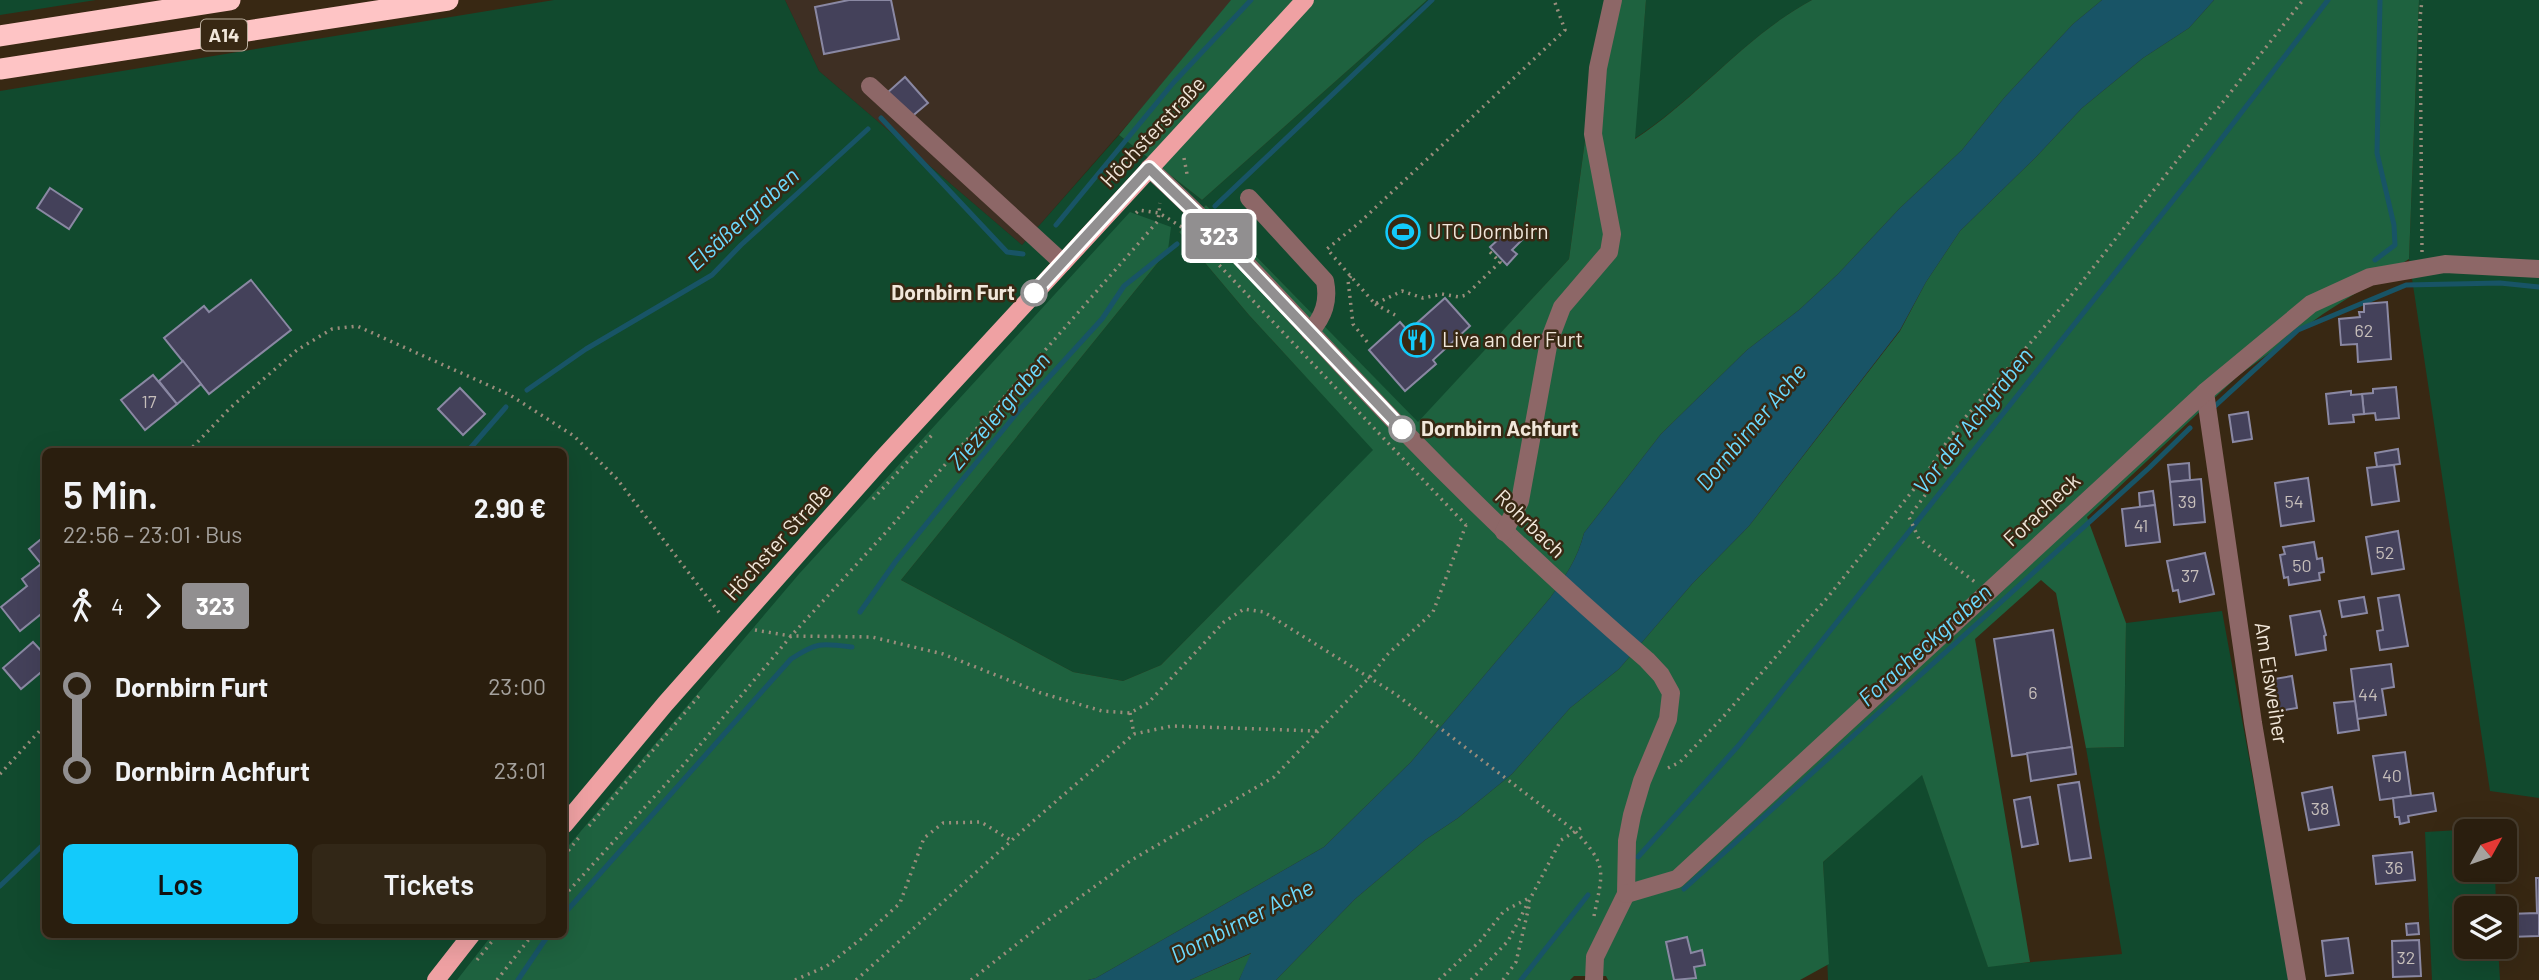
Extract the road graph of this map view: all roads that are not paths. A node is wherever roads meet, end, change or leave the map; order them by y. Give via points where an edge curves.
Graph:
1 (230, 0) edge
2 (448, 0) edge
3 (1305, 0) edge
4 (1613, 0) edge
5 (0, 36) edge
6 (0, 69) edge
7 (870, 86) dead end
8 (1149, 168) junction
9 (1249, 198) dead end
10 (1063, 263) junction
11 (2539, 270) edge
12 (1033, 295) joint
13 (1310, 332) junction
14 (2204, 392) junction
15 (1504, 532) junction
16 (567, 821) edge
17 (1626, 894) junction
18 (469, 938) edge
19 (436, 980) edge
20 (1594, 980) edge
21 (2297, 980) edge

1 - 5 highway, A14
2 - 6 highway, A14
3 - 8 main road, Höchsterstraße
4 - 15 street via 1598,68 1593,134 1612,234 1609,252 1562,307 1549,341 1520,502
7 - 10 street
8 - 10 main road, Höchsterstraße
8 - 13 street, Rohrbach
9 - 13 street via 1325,281 1328,295 1323,314
10 - 12 main road, Höchsterstraße
11 - 14 street, Foracheck via 2445,264 2370,277 2311,304
12 - 16 main road, Höchster Straße via 733,627
13 - 15 street, Rohrbach
14 - 17 street, Foracheck via 1677,879
14 - 21 street, Am Eisweiher
15 - 17 street, Rohrbach via 1661,675 1671,693 1668,719 1642,780 1627,841
17 - 20 street, Rohrbach via 1595,957
18 - 19 main road

